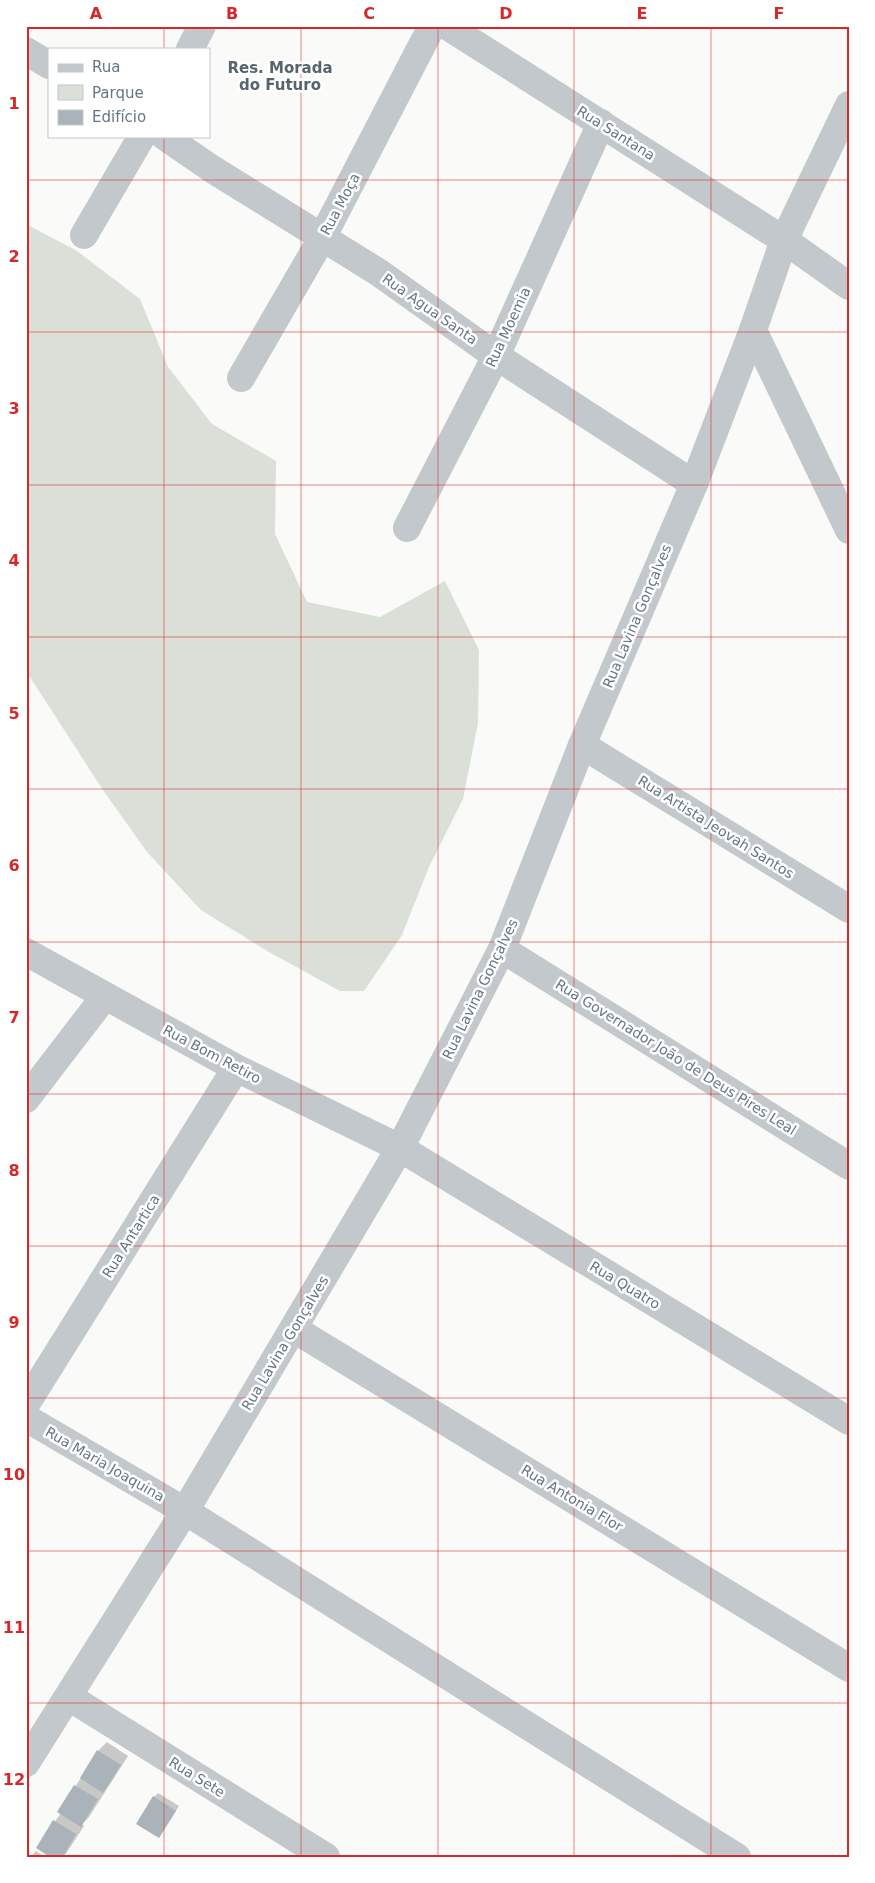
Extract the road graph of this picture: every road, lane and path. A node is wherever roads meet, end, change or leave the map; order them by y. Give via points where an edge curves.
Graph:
1 (202, 26) edge
2 (432, 26) edge
3 (447, 26) edge
4 (191, 48) edge
5 (26, 51) edge
6 (48, 64) edge
7 (849, 105) edge
8 (601, 123) junction
9 (141, 138) edge
10 (167, 138) edge
11 (84, 236) dead end
12 (322, 238) junction
13 (784, 240) junction
14 (849, 286) edge
15 (753, 330) junction
16 (496, 356) junction
17 (241, 378) dead end
18 (694, 484) junction
19 (407, 528) dead end
20 (849, 530) edge
21 (582, 745) junction
22 (849, 909) edge
23 (502, 949) junction
24 (26, 952) edge
25 (105, 996) junction
26 (236, 1068) junction
27 (26, 1099) edge
28 (400, 1148) junction
29 (849, 1166) edge
30 (294, 1329) junction
31 (26, 1404) edge
32 (26, 1418) edge
33 (849, 1421) edge
34 (184, 1511) junction
35 (849, 1668) edge
36 (69, 1697) junction
37 (26, 1764) edge
38 (326, 1857) edge
39 (737, 1857) edge

1 - 4 street
2 - 12 street, Rua Moça
3 - 8 street, Rua Santana
5 - 6 street
7 - 13 street, Rua Lavina Gonçalves
8 - 13 street, Rua Santana
8 - 16 street, Rua Moemia
9 - 11 street
10 - 12 street, Rua Agua Santa
12 - 16 street, Rua Agua Santa via 378,272
12 - 17 street, Rua Moça
13 - 14 street, Rua Santana
13 - 15 street, Rua Lavina Gonçalves
15 - 18 street, Rua Lavina Gonçalves
15 - 20 street
16 - 18 street, Rua Agua Santa
16 - 19 street, Rua Moemia
18 - 21 street, Rua Lavina Gonçalves
21 - 22 street, Rua Artista Jeovah Santos
21 - 23 street, Rua Lavina Gonçalves
23 - 28 street, Rua Lavina Gonçalves
23 - 29 street, Rua Governador João de Deus Pires Leal
24 - 25 street, Rua Bom Retiro
25 - 26 street, Rua Bom Retiro
25 - 27 street
26 - 28 street, Rua Bom Retiro
26 - 31 street, Rua Antartica
28 - 30 street, Rua Lavina Gonçalves
28 - 33 street, Rua Quatro
30 - 34 street, Rua Lavina Gonçalves
30 - 35 street, Rua Antonia Flor
32 - 34 street, Rua Maria Joaquina
34 - 36 street, Rua Lavina Gonçalves
34 - 39 street, Rua Maria Joaquina
36 - 37 street, Rua Lavina Gonçalves
36 - 38 street, Rua Sete

